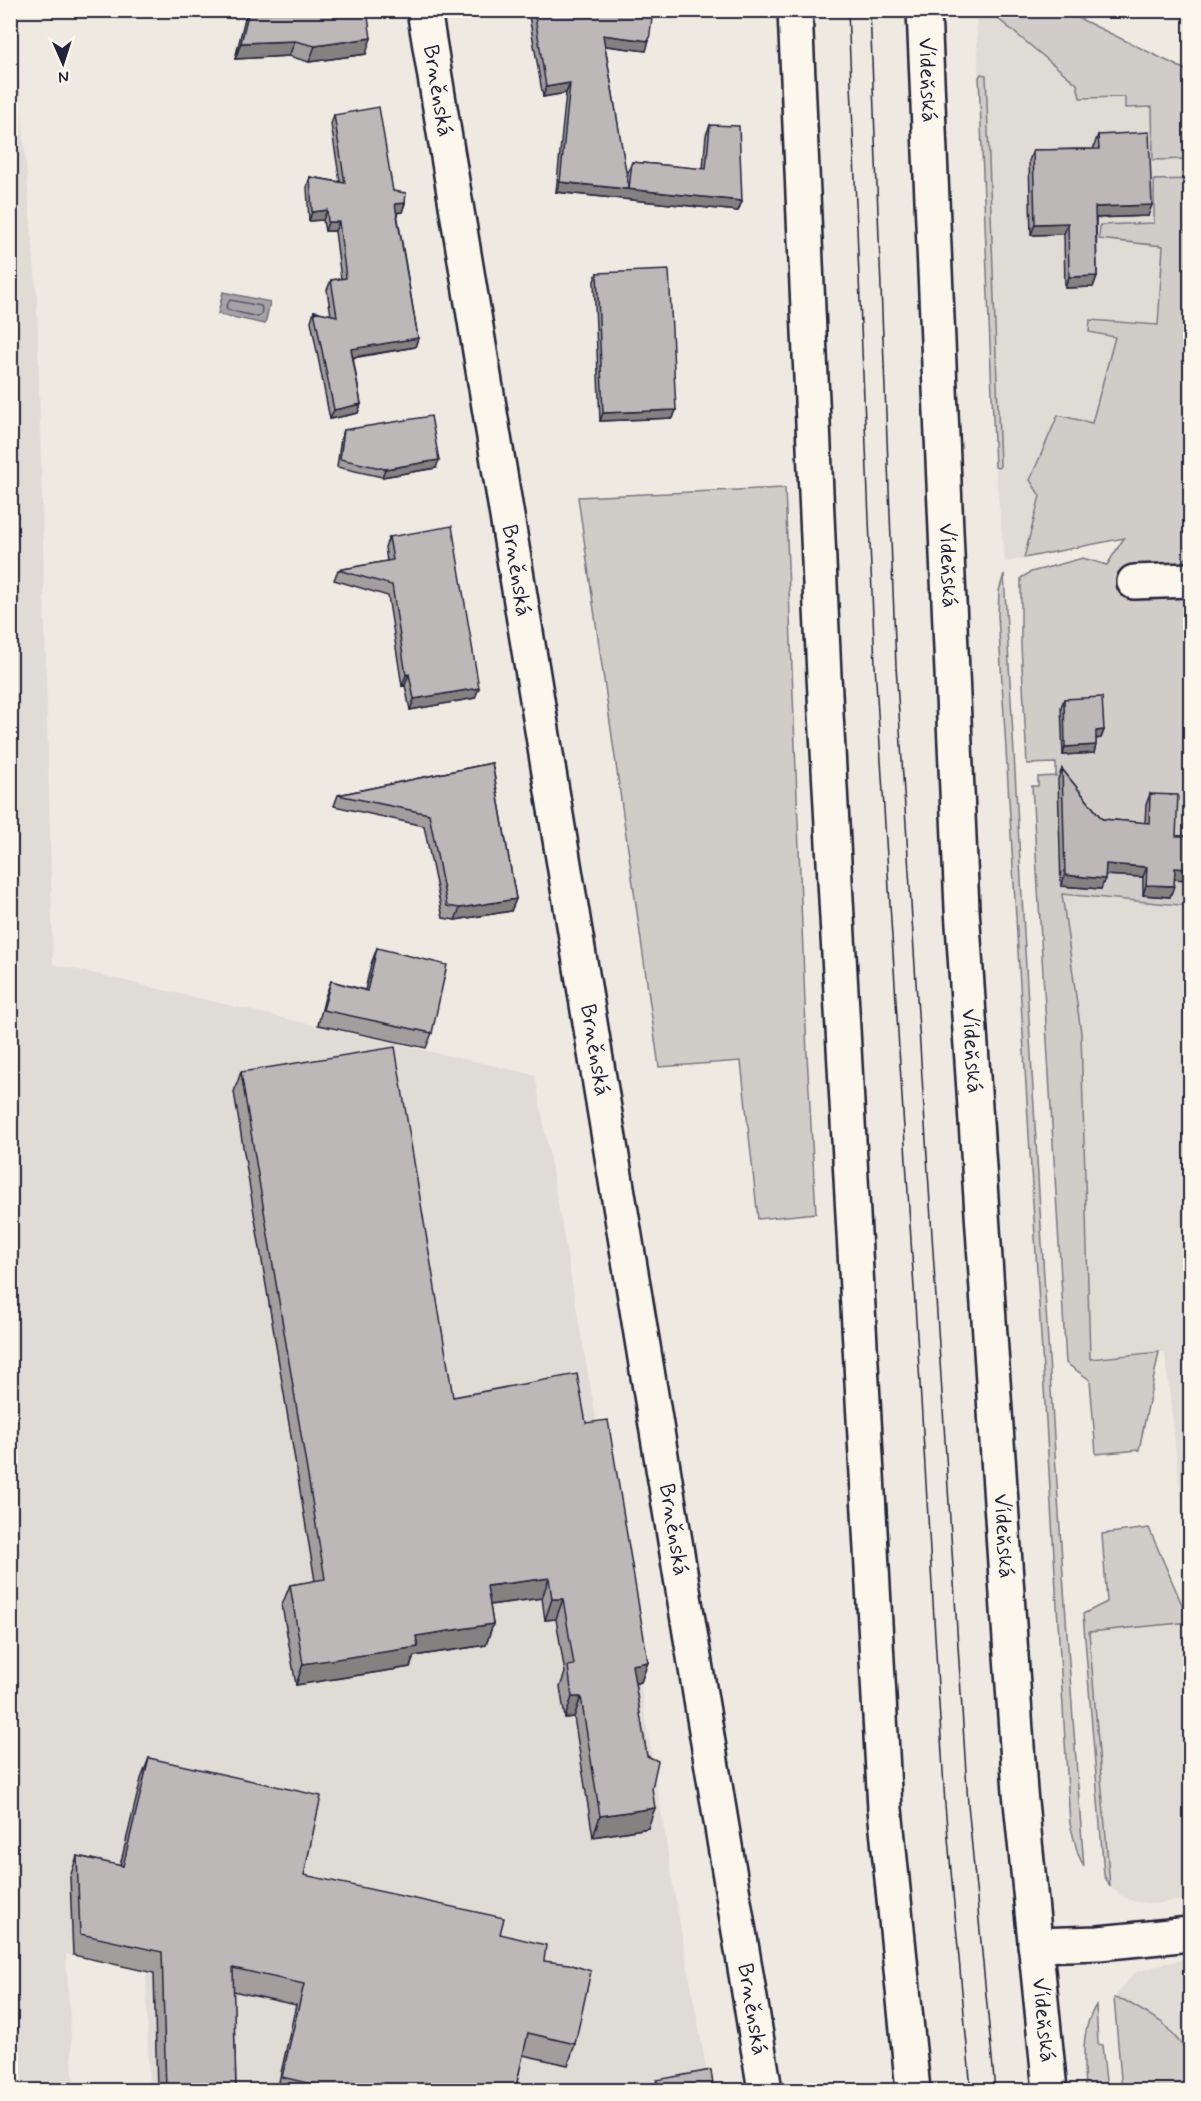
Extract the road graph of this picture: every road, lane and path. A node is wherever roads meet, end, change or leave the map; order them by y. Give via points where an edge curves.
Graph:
1 (424, 10) edge
2 (795, 10) edge
3 (924, 10) edge
4 (1191, 580) edge
5 (1134, 582) dead end
6 (1191, 1934) edge
7 (1035, 1945) junction
8 (765, 2091) edge
9 (913, 2091) edge
10 (1050, 2091) edge

1 - 8 main road, Brněnská
2 - 9 main road via 824,676 884,1797
3 - 7 main road, Vídeňská via 962,909 1020,1792
4 - 5 main road
6 - 7 main road
7 - 10 main road, Vídeňská

